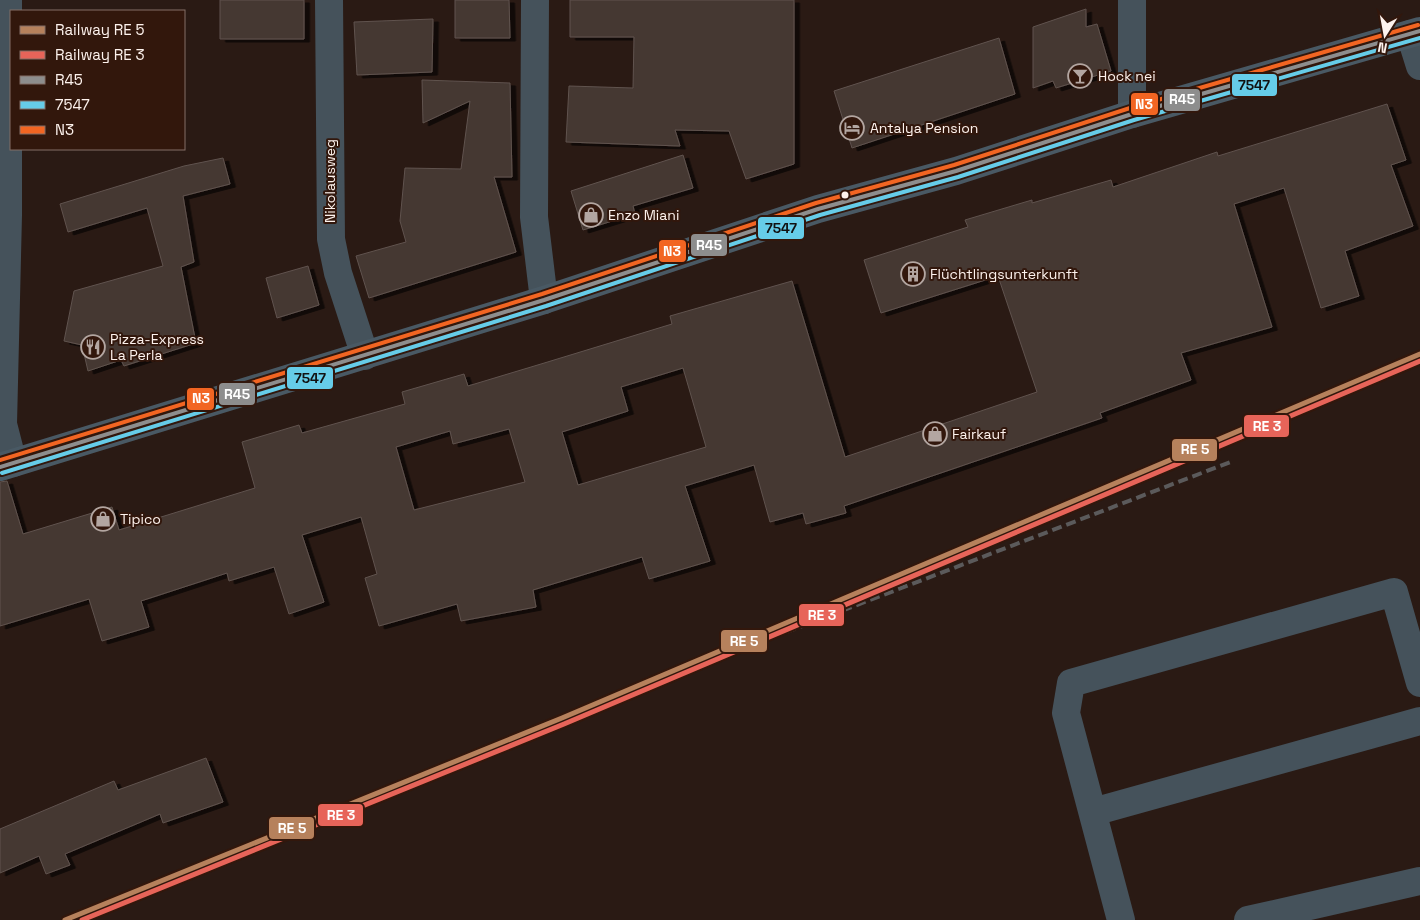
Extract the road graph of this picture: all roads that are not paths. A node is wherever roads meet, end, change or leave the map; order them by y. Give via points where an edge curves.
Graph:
1 (8, 0) edge
2 (329, 0) edge
3 (535, 0) edge
4 (1132, 0) edge
5 (1415, 32) edge
6 (1420, 66) edge
7 (1132, 114) junction
8 (4, 215) edge
9 (544, 300) junction
10 (365, 356) junction
11 (7, 465) edge
12 (1420, 683) edge
13 (1420, 721) edge
14 (1093, 812) junction
15 (1420, 881) edge
16 (1121, 920) edge
17 (1248, 920) edge

1 - 8 street
2 - 10 street, Nikolausweg via 330,239
3 - 9 street via 534,217
4 - 7 street
5 - 6 street
5 - 7 main road
7 - 9 main road via 956,170 818,209
8 - 11 street via 3,424
9 - 10 main road
10 - 11 main road
12 - 14 street via 1394,592 1071,683 1066,713
13 - 14 street
14 - 16 street
15 - 17 street

